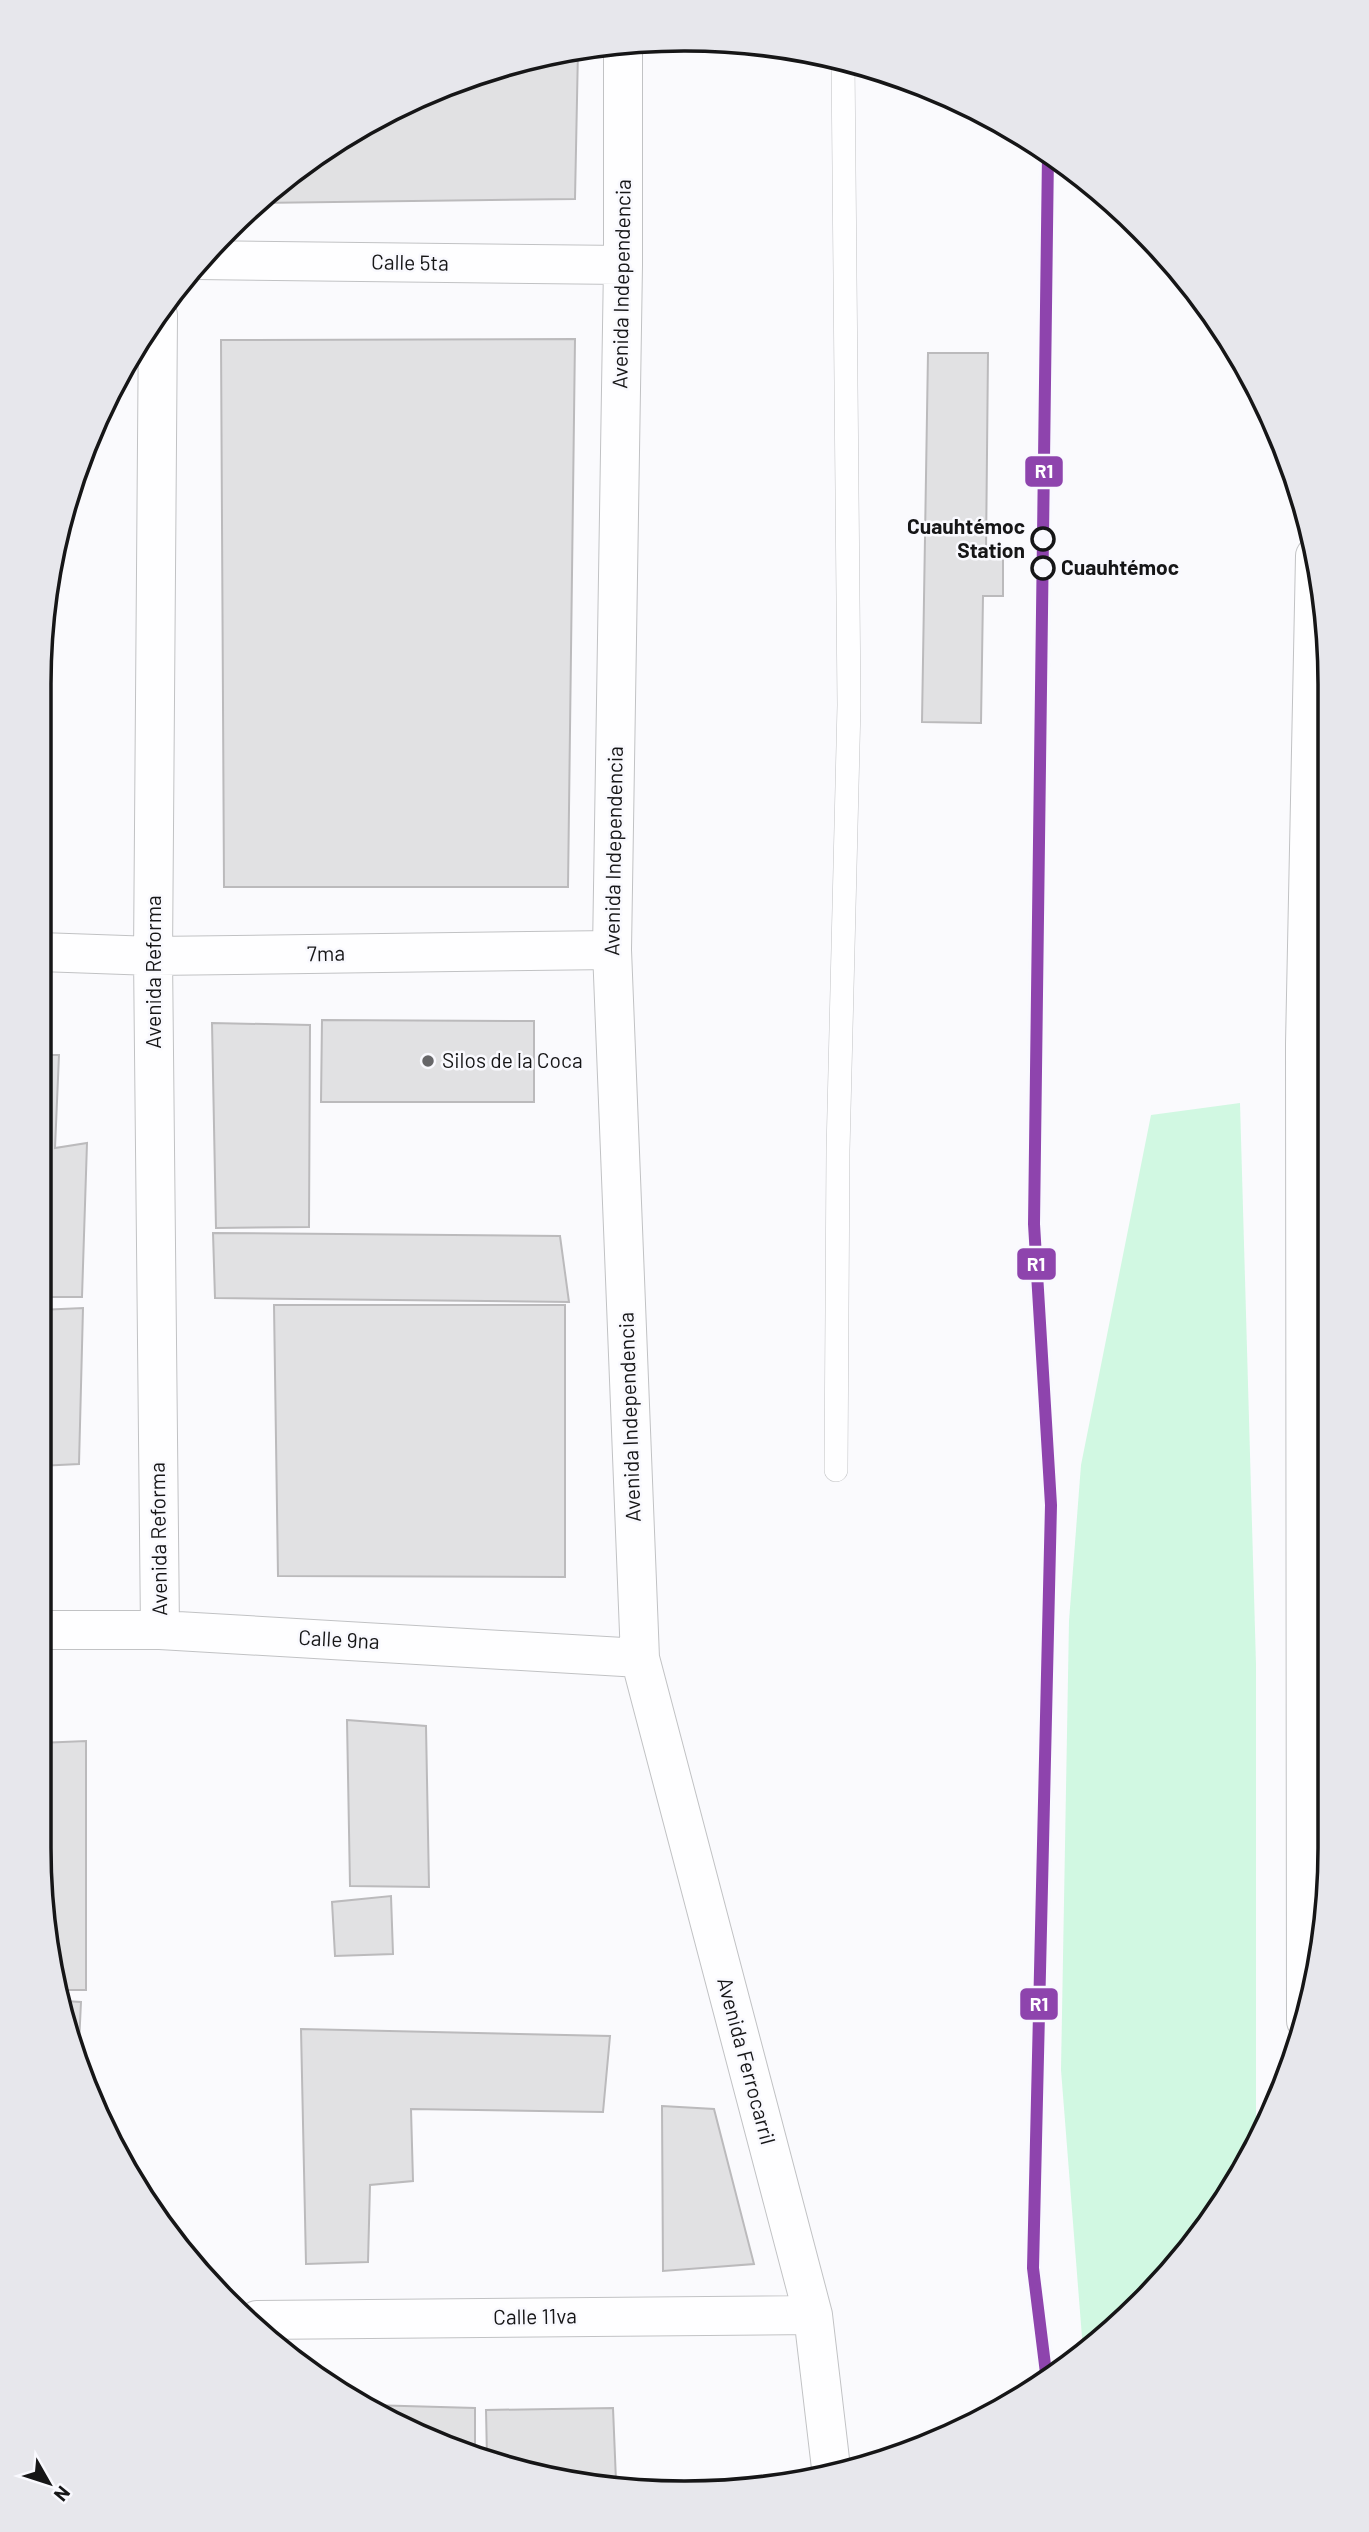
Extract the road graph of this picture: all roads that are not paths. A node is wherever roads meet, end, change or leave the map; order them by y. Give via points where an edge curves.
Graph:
1 (623, 54) edge
2 (843, 71) edge
3 (214, 260) edge
4 (623, 265) junction
5 (158, 332) edge
6 (1315, 624) edge
7 (612, 950) junction
8 (51, 952) edge
9 (153, 956) junction
10 (1316, 1044) edge
11 (836, 1469) dead end
12 (51, 1630) edge
13 (160, 1630) junction
14 (640, 1658) junction
15 (1317, 1658) edge
16 (1308, 1960) edge
17 (813, 2315) junction
18 (278, 2330) edge
19 (831, 2464) edge

1 - 4 street, Avenida Independencia
2 - 11 lane via 849,705
3 - 4 street, Calle 5ta
4 - 7 street, Avenida Independencia
5 - 9 street, Avenida Reforma
6 - 10 street
7 - 9 street, 7ma
7 - 14 street, Avenida Independencia
8 - 9 street, 7ma
9 - 13 street, Avenida Reforma
10 - 15 street
12 - 13 street, Calle 9na
13 - 14 street, Calle 9na
14 - 17 street, Avenida Ferrocarril
15 - 16 street
17 - 18 street, Calle 11va
17 - 19 street, Avenida Ferrocarril

